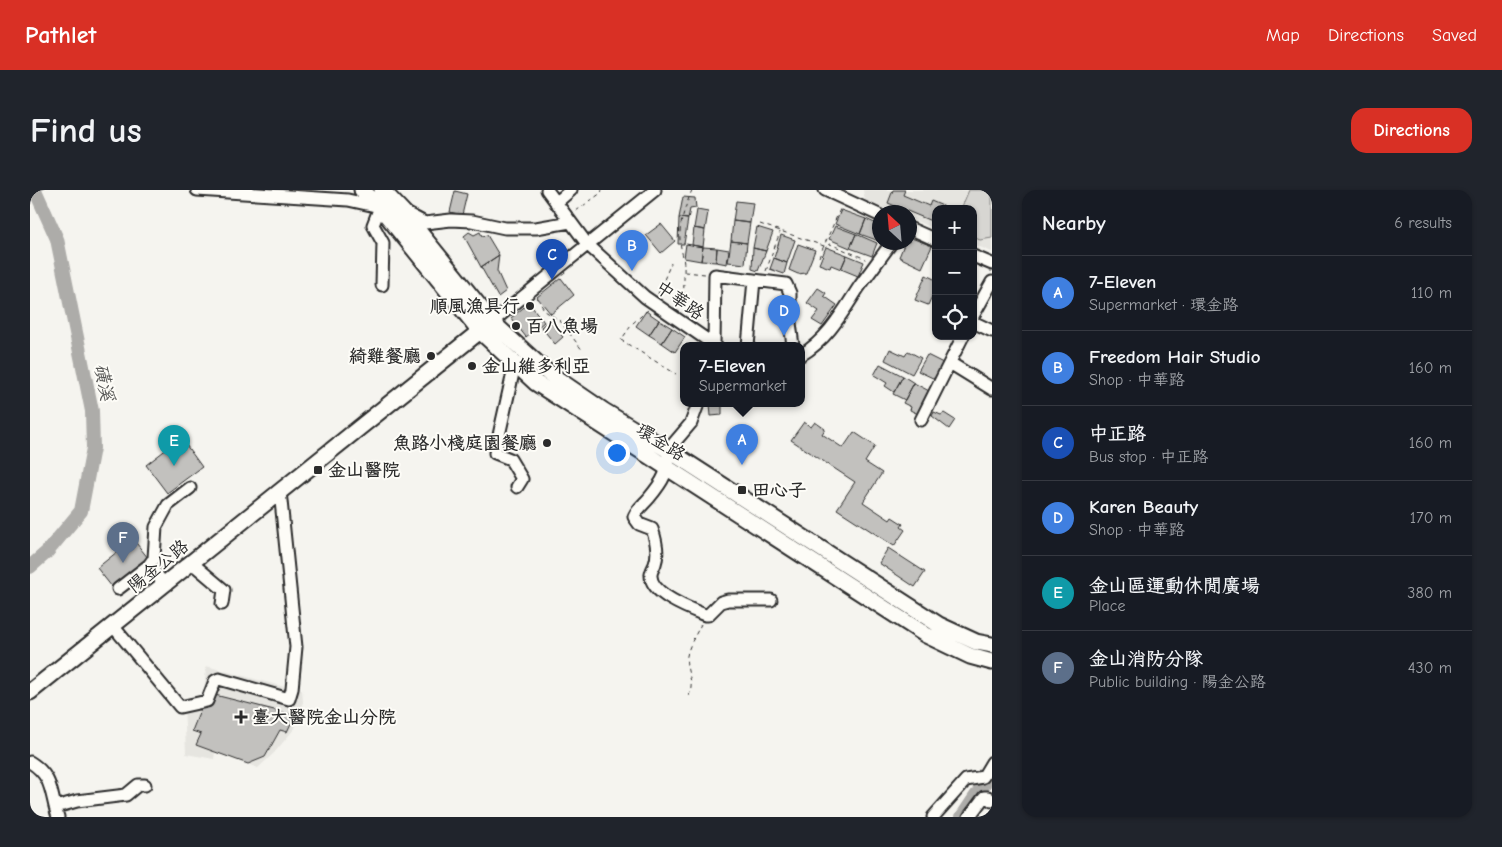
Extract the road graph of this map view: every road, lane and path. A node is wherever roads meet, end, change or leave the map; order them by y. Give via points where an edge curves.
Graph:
1 (197, 190) edge
2 (362, 190) edge
3 (382, 190) edge
4 (546, 190) edge
5 (571, 190) edge
6 (602, 190) edge
7 (655, 190) edge
8 (692, 190) edge
9 (824, 190) edge
10 (847, 195) edge
11 (556, 202) junction
12 (380, 207) junction
13 (872, 210) edge
14 (403, 212) junction
15 (569, 220) junction
16 (760, 224) dead end
17 (780, 231) junction
18 (917, 231) edge
19 (932, 238) edge
20 (587, 244) junction
21 (824, 246) junction
22 (886, 250) edge
23 (819, 257) dead end
24 (977, 258) edge
25 (671, 263) dead end
26 (876, 264) junction
27 (992, 264) edge
28 (684, 272) junction
29 (715, 275) junction
30 (758, 280) junction
31 (992, 282) edge
32 (382, 285) dead end
33 (532, 289) junction
34 (654, 303) junction
35 (977, 309) edge
36 (492, 322) junction
37 (977, 324) edge
38 (714, 328) junction
39 (992, 331) edge
40 (480, 332) junction
41 (961, 340) edge
42 (707, 342) edge
43 (710, 342) edge
44 (749, 342) edge
45 (792, 342) edge
46 (583, 351) dead end
47 (805, 353) edge
48 (950, 363) junction
49 (515, 364) junction
50 (676, 374) dead end
51 (992, 389) edge
52 (697, 407) edge
53 (921, 420) dead end
54 (668, 450) junction
55 (668, 468) junction
56 (517, 487) dead end
57 (190, 488) dead end
58 (280, 491) junction
59 (192, 563) junction
60 (149, 565) junction
61 (165, 584) junction
62 (118, 589) dead end
63 (771, 600) dead end
64 (222, 604) dead end
65 (705, 615) junction
66 (114, 626) junction
67 (992, 645) edge
68 (992, 662) edge
69 (30, 692) edge
70 (689, 696) dead end
71 (30, 762) edge
72 (992, 762) edge
73 (145, 785) dead end
74 (992, 801) edge
75 (57, 812) edge
76 (934, 817) edge
77 (969, 817) edge

1 - 12 street via 348,200
2 - 12 main road, 環金路
3 - 14 main road, 環金路
4 - 11 street, 中華路
5 - 11 street
6 - 15 path
7 - 20 street
8 - 28 path via 684,209 680,238
9 - 10 street
10 - 13 street
10 - 21 path
11 - 15 street, 中華路
12 - 14 street
12 - 32 street via 373,225 383,242
12 - 40 main road, 環金路
14 - 15 street via 425,223 472,221 505,228 536,228
14 - 36 main road, 環金路
15 - 20 street, 中華路
16 - 17 path
17 - 21 path
17 - 30 path
18 - 19 street
20 - 33 street
20 - 34 street, 中華路
21 - 23 path
21 - 26 path via 830,244
22 - 26 street
24 - 27 street
25 - 34 path
26 - 47 street via 828,334
28 - 29 path
28 - 38 path via 683,295 691,313 701,326
29 - 30 street
29 - 38 street
30 - 44 street
30 - 45 street via 786,284 790,293
31 - 35 street
33 - 36 street
33 - 46 path via 545,311 560,321
34 - 42 street, 中華路
34 - 50 path via 621,340
36 - 40 street
36 - 54 main road, 環金路 via 547,372
37 - 39 street
38 - 43 street
40 - 49 main road, 環金路
40 - 58 main road, 陽金公路
41 - 48 street
48 - 51 street
48 - 53 street
49 - 55 main road, 環金路 via 536,383
49 - 56 street via 495,453 510,459 522,480
52 - 54 street via 691,423
54 - 55 street
54 - 67 main road, 環金路 via 939,625 976,642
55 - 65 street via 636,513 635,520 652,530 656,540 657,557 650,575 656,587 684,606
55 - 68 main road, 環金路 via 926,635 970,656
57 - 60 street via 168,505 156,527 154,558
58 - 59 main road, 陽金公路
58 - 66 street via 296,648 289,699 219,679 215,681 207,701 180,707
59 - 61 main road, 陽金公路
59 - 64 street via 224,590
60 - 61 street
60 - 62 street
61 - 66 main road, 陽金公路
63 - 65 street via 728,600
65 - 70 path via 686,664 693,682
66 - 69 main road, 陽金公路
71 - 75 street via 48,780
72 - 76 street via 983,777 966,780
73 - 75 street via 138,785 126,795 77,801
74 - 77 street via 984,797

